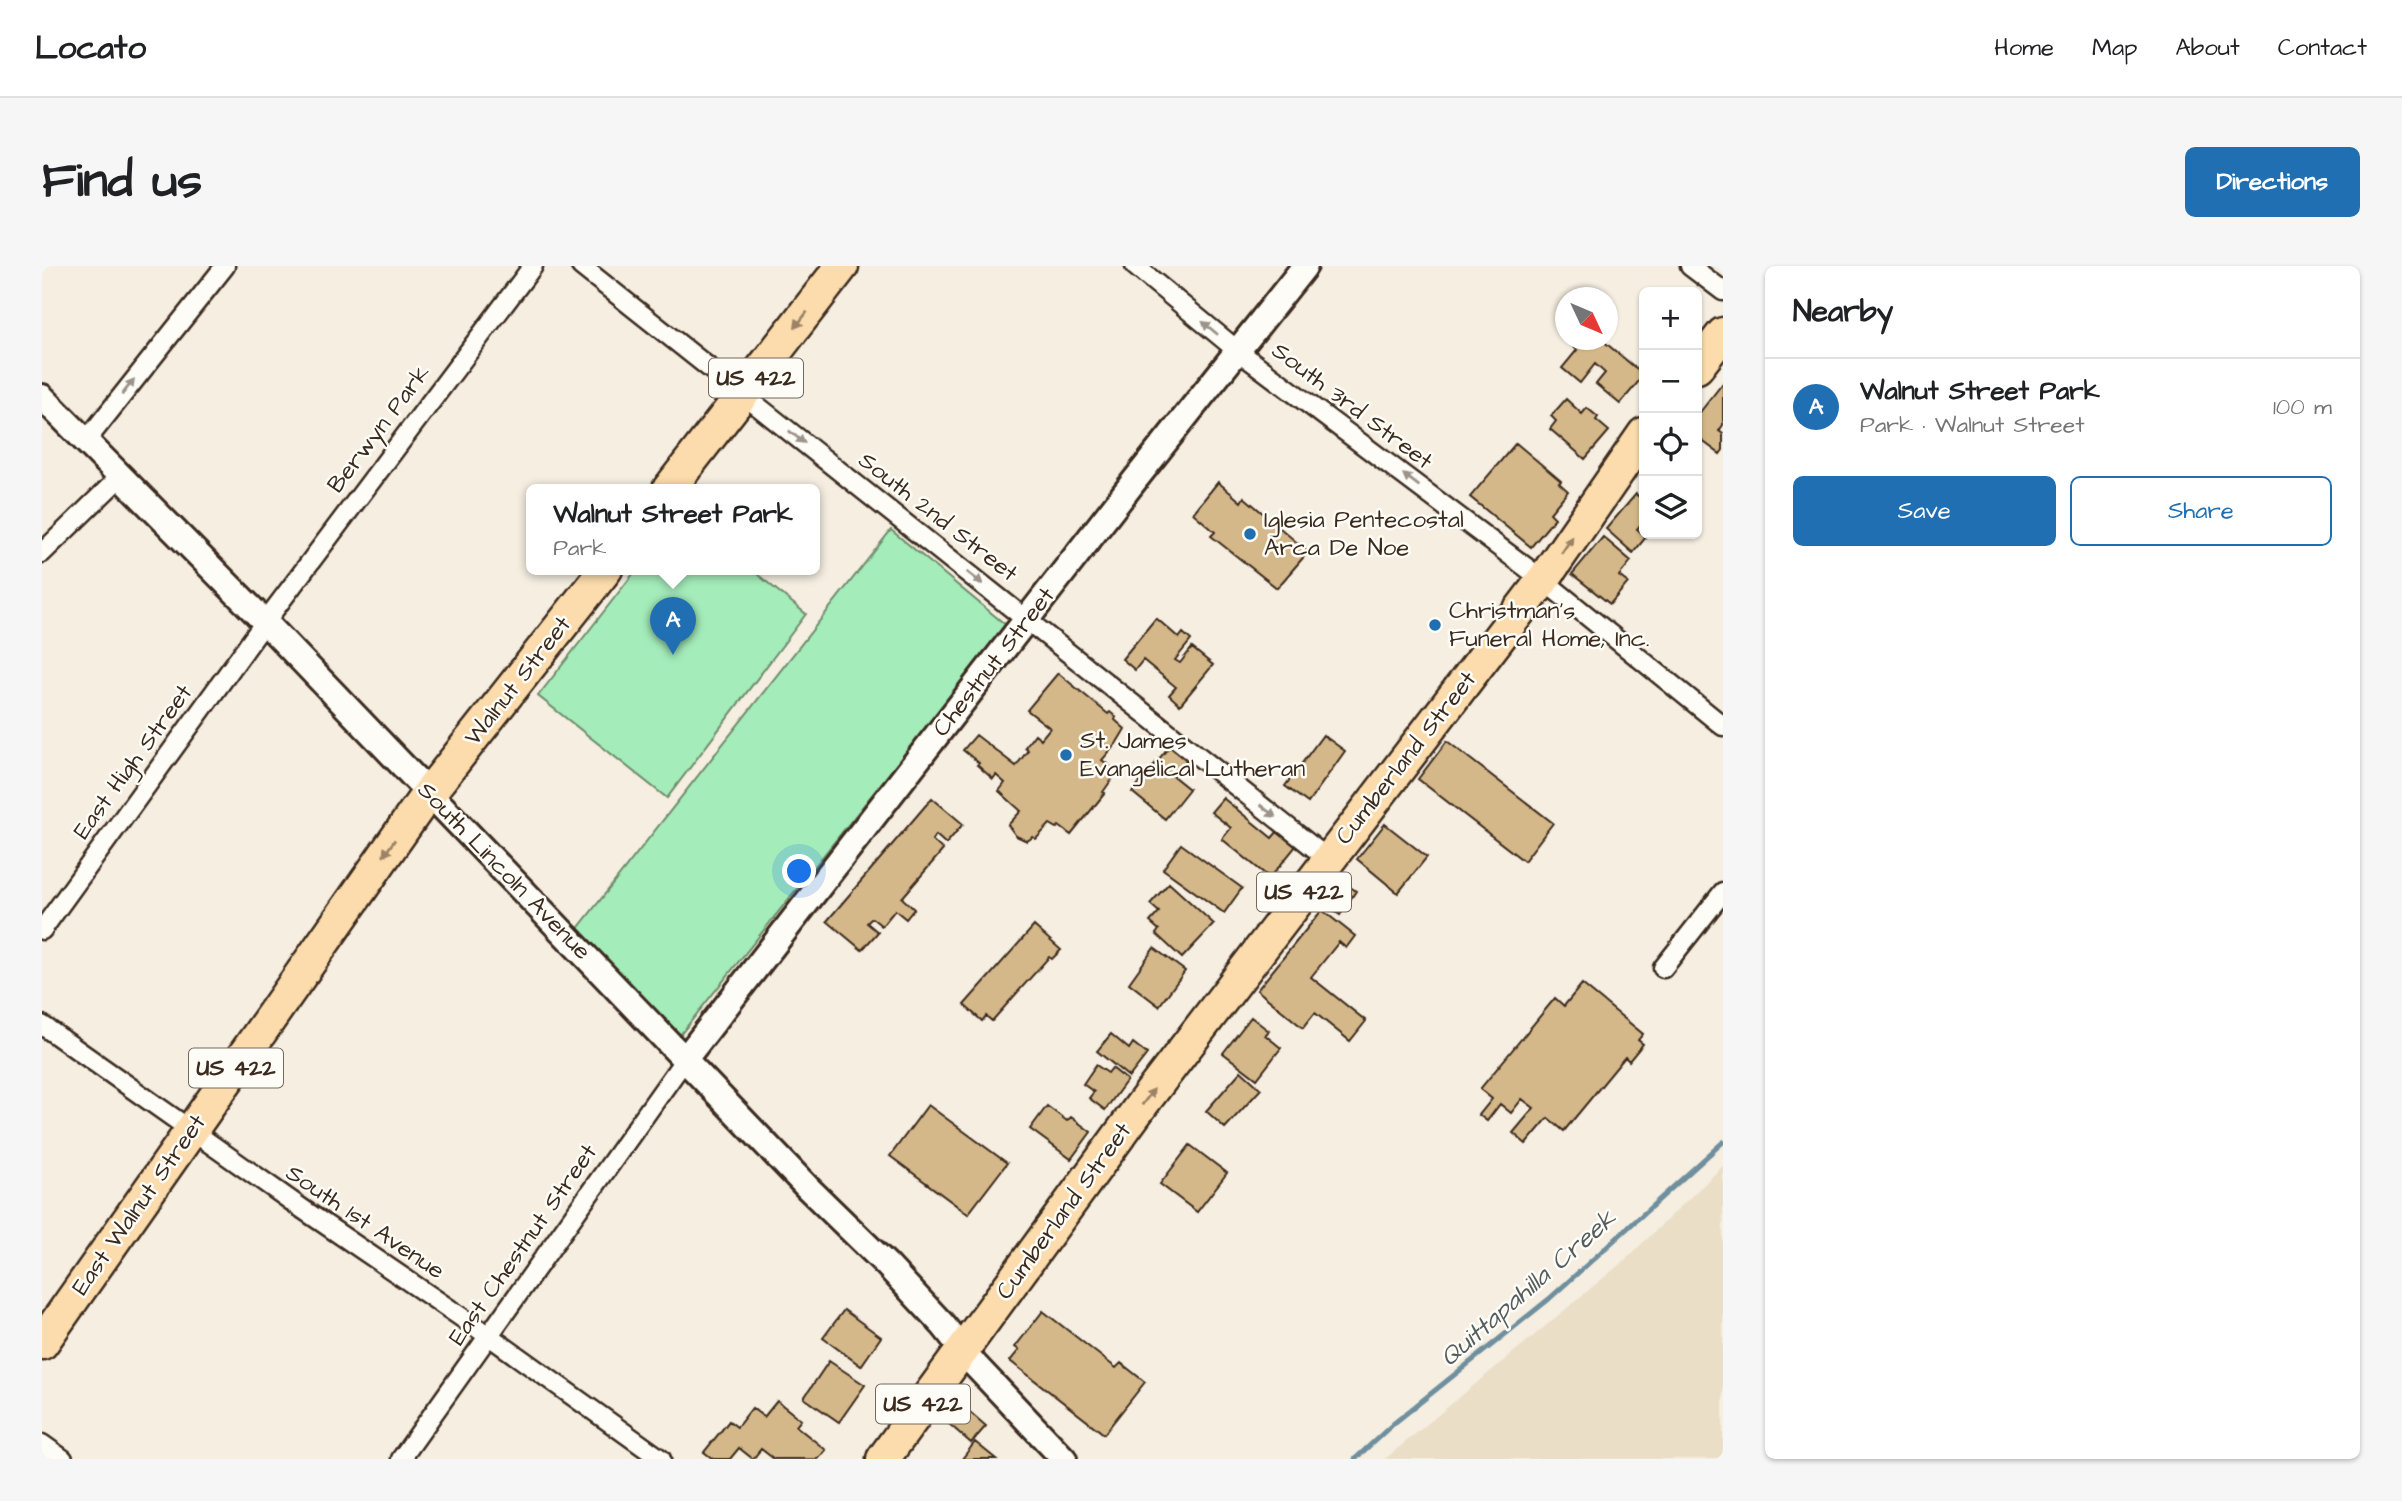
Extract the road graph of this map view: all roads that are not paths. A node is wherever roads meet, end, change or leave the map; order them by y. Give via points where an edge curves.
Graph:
1 (225, 266) edge
2 (533, 266) edge
3 (582, 266) edge
4 (842, 266) edge
5 (1136, 266) edge
6 (1305, 266) edge
7 (1690, 266) edge
8 (1723, 291) edge
9 (1723, 334) edge
10 (1238, 351) junction
11 (1702, 361) edge
12 (744, 394) junction
13 (42, 397) edge
14 (86, 441) junction
15 (1639, 441) edge
16 (121, 476) junction
17 (673, 484) edge
18 (42, 553) edge
19 (601, 575) edge
20 (1543, 580) junction
21 (1027, 619) junction
22 (265, 622) junction
23 (1723, 726) edge
24 (429, 793) junction
25 (1328, 859) junction
26 (1723, 892) edge
27 (42, 930) edge
28 (1663, 968) dead end
29 (42, 1025) edge
30 (685, 1059) junction
31 (192, 1132) junction
32 (489, 1336) junction
33 (42, 1343) edge
34 (963, 1350) junction
35 (42, 1444) edge
36 (64, 1459) edge
37 (401, 1459) edge
38 (661, 1459) edge
39 (883, 1459) edge
40 (1064, 1459) edge

14 -> 1 street
2 - 22 street, Berwyn Park
3 - 12 street, South 2nd Street
4 -> 12 highway, US 422
10 -> 5 street, South 3rd Street
6 - 10 main road, Chestnut Street
7 - 8 street
9 - 11 highway
20 -> 10 street, South 3rd Street
10 - 21 main road, Chestnut Street
12 - 17 highway, US 422
12 -> 21 street, South 2nd Street
13 - 14 main road, South Lincoln Avenue
14 - 16 main road, South Lincoln Avenue
20 -> 15 highway, Cumberland Street / US 422
16 - 18 street
16 - 22 main road, South Lincoln Avenue
19 - 24 highway, Walnut Street / US 422
20 - 23 street, South 3rd Street
20 - 25 highway, Cumberland Street / US 422
21 -> 25 street, South 2nd Street
21 - 30 main road, Chestnut Street
22 - 24 main road, South Lincoln Avenue
22 - 27 street, East High Street
24 - 30 main road, South Lincoln Avenue
24 -> 31 highway, East Walnut Street / US 422
34 -> 25 highway, Cumberland Street / US 422
26 - 28 street
29 - 31 street, South 1st Avenue
30 - 32 street, East Chestnut Street
30 - 34 main road, South Lincoln Avenue via 887,1265
31 - 32 street, South 1st Avenue
31 - 33 highway, East Walnut Street / US 422
32 - 37 street, East Chestnut Street
32 - 38 street, South 1st Avenue
34 - 39 highway, US 422
34 - 40 main road, South Lincoln Avenue
35 - 36 street

